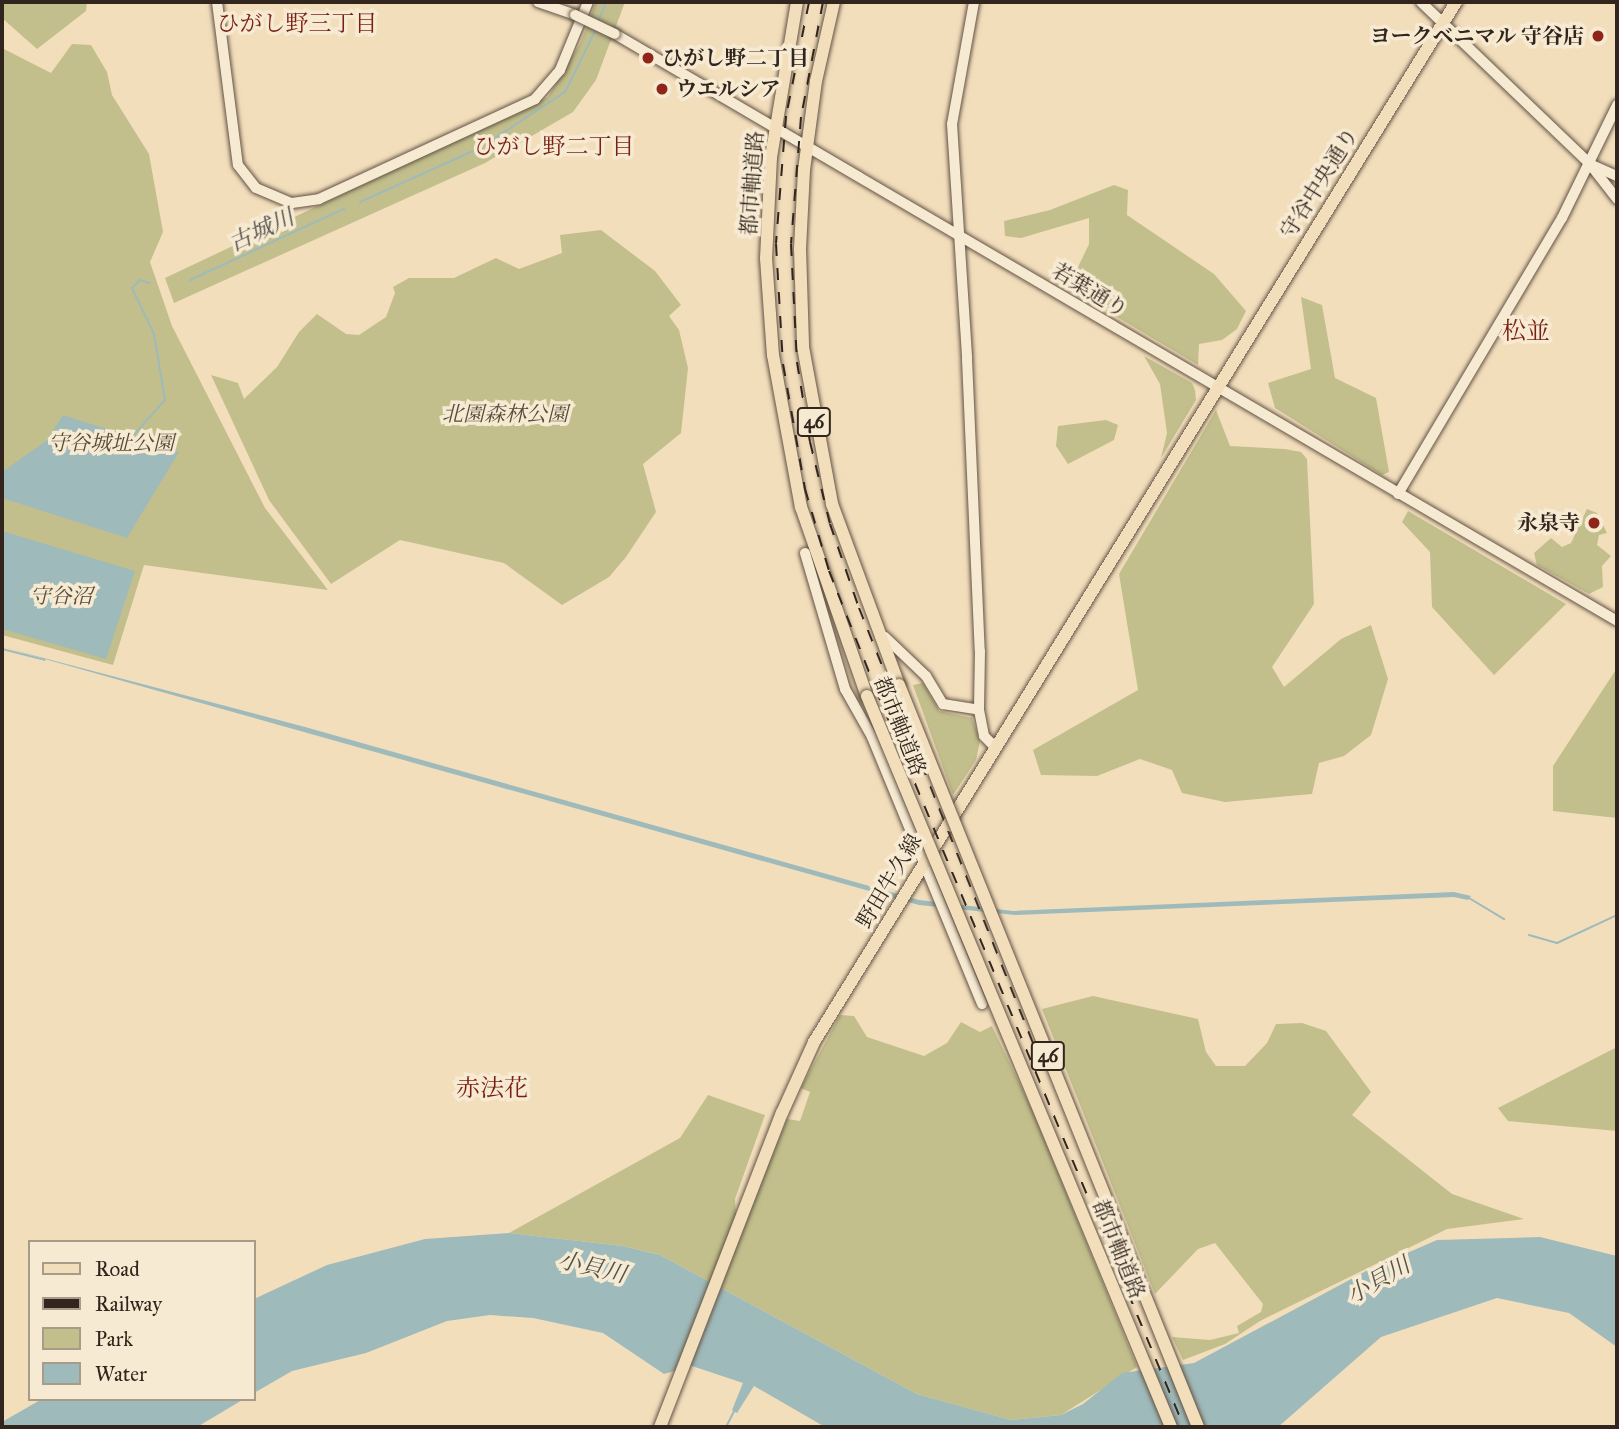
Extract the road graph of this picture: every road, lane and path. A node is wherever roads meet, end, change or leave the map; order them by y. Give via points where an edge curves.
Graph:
1 (218, 2) edge
2 (538, 2) edge
3 (588, 2) edge
4 (796, 2) edge
5 (834, 2) edge
6 (974, 2) edge
7 (1421, 2) edge
8 (1456, 2) edge
9 (1443, 23) junction
10 (1617, 105) edge
11 (775, 126) junction
12 (806, 146) junction
13 (1589, 163) junction
14 (1617, 176) edge
15 (1617, 199) edge
16 (961, 236) junction
17 (1215, 386) junction
18 (1398, 494) junction
19 (805, 553) dead end
20 (863, 594) junction
21 (1617, 621) edge
22 (914, 664) junction
23 (897, 680) junction
24 (979, 710) junction
25 (995, 746) junction
26 (923, 863) junction
27 (982, 1004) dead end
28 (660, 1427) edge
29 (1171, 1427) edge
30 (1198, 1427) edge

1 - 3 street via 237,164 256,188 292,203 319,199 535,99 561,70
2 - 11 street, 若葉通り, bridge via 615,34
4 - 11 main road, 都市軸道路 / 46
5 - 12 main road, 都市軸道路 / 46
6 - 16 street via 952,124
7 - 9 street
8 - 9 main road, 守谷中央通り
9 - 13 street
9 - 17 main road, 守谷中央通り
10 - 13 street
11 - 12 street, 若葉通り
11 - 29 main road, 都市軸道路 / 46, bridge via 766,258 782,412 819,568 867,696
12 - 16 street, 若葉通り
12 - 20 main road, 都市軸道路 / 46 via 800,249 803,346 820,452
13 - 14 street
13 - 15 street
13 - 18 street
16 - 17 street, 若葉通り
16 - 24 street
17 - 18 street, 若葉通り
17 - 25 main road, 野田牛久線
18 - 21 street, 若葉通り
19 - 26 street via 845,689 872,737
20 - 22 street via 888,645
20 - 23 main road, 都市軸道路 / 46
22 - 23 street via 898,668
22 - 24 street via 943,704
23 - 30 main road, 都市軸道路 / 46, bridge
24 - 25 street via 984,736
25 - 26 main road, 野田牛久線
26 - 27 street
26 - 28 main road, 野田牛久線 via 809,1052

